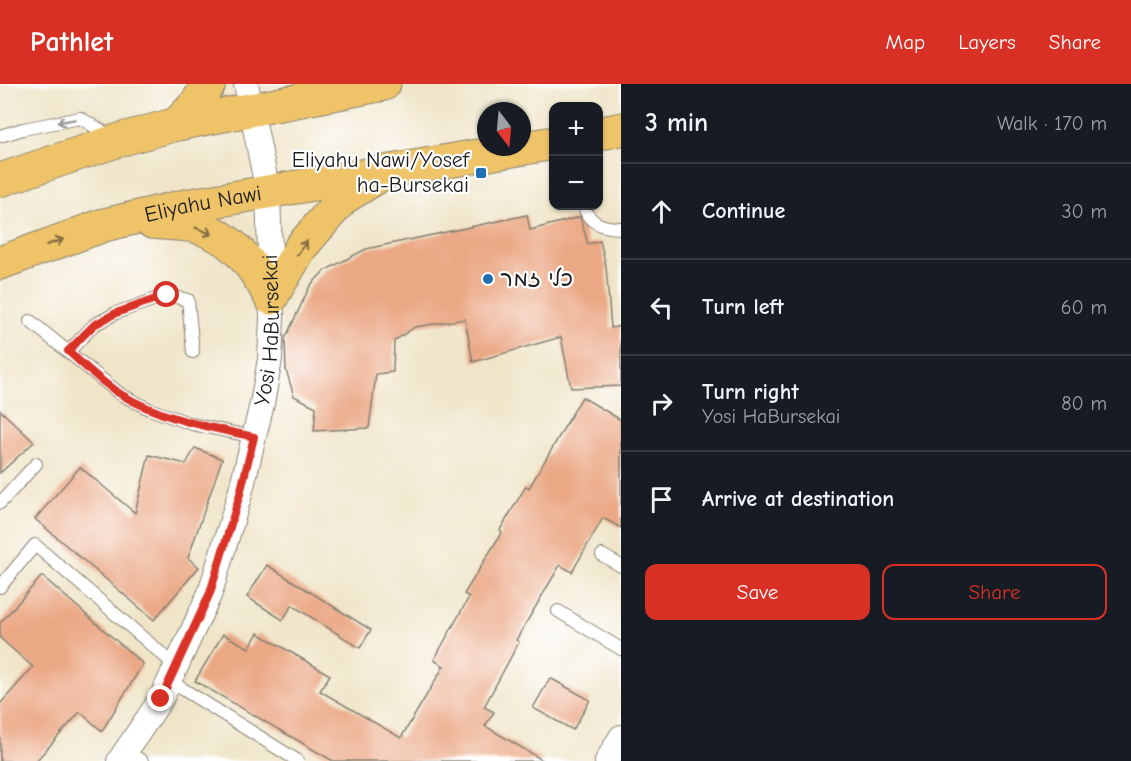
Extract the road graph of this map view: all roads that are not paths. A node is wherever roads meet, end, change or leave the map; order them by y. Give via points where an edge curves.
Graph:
1 (209, 84) edge
2 (307, 84) edge
3 (378, 85) edge
4 (249, 97) edge
5 (177, 124) junction
6 (0, 136) edge
7 (119, 141) junction
8 (549, 144) edge
9 (388, 171) junction
10 (0, 180) edge
11 (268, 192) junction
12 (586, 210) edge
13 (126, 220) junction
14 (621, 228) edge
15 (0, 263) edge
16 (271, 298) junction
17 (30, 321) dead end
18 (68, 351) junction
19 (193, 352) dead end
20 (254, 437) junction
21 (36, 464) dead end
22 (0, 503) edge
23 (602, 555) dead end
24 (621, 566) edge
25 (0, 588) edge
26 (558, 612) dead end
27 (621, 649) edge
28 (174, 674) junction
29 (621, 737) edge
30 (129, 758) edge
31 (298, 761) edge
32 (607, 761) edge

1 - 5 highway
2 - 3 highway
3 - 4 highway
4 - 5 highway
4 - 11 street, Yosi HaBursekai
5 - 7 highway
7 -> 6 lane via 80,118
7 - 10 highway
8 - 9 highway, Eliyahu Nawi
9 - 11 highway, Eliyahu Nawi
16 -> 9 highway via 301,247 343,198
11 - 13 highway, Eliyahu Nawi
11 - 16 street, Yosi HaBursekai
12 - 14 lane via 589,218 599,224
15 -> 13 highway, Eliyahu Nawi
13 -> 16 highway via 193,226 210,232 239,249
16 - 20 street, Yosi HaBursekai via 270,359
17 - 18 lane
18 - 19 lane via 94,325 167,295 188,300
18 - 20 lane via 120,394 149,409 192,424
20 - 28 street, Yosi HaBursekai via 210,593
21 - 22 lane
23 - 24 lane
25 - 28 lane via 35,545
26 - 27 lane
28 - 30 street, Yosi HaBursekai
28 - 31 lane
29 - 32 street

